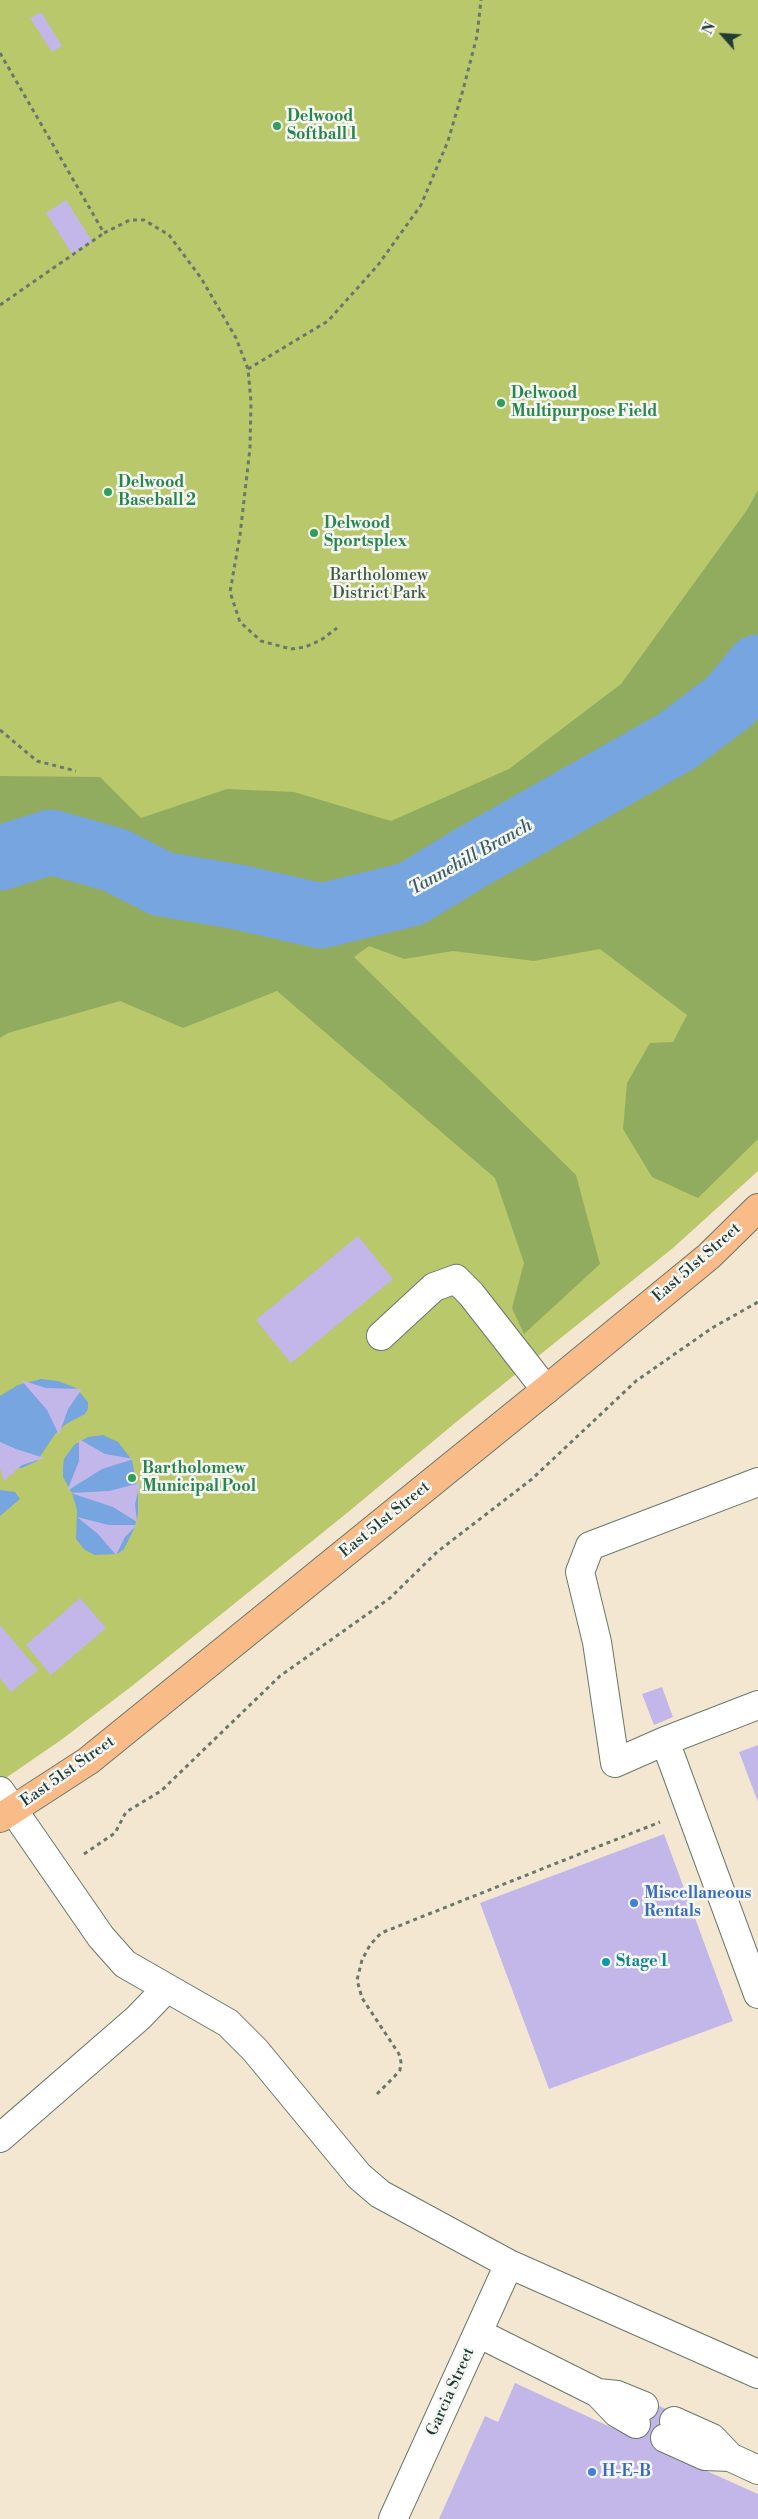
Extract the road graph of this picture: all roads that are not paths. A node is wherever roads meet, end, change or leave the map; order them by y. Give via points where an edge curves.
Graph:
1 (758, 1208) edge
2 (381, 1336) dead end
3 (546, 1390) junction
4 (758, 1482) edge
5 (758, 1705) edge
6 (665, 1741) junction
7 (5, 1806) edge
8 (166, 1989) junction
9 (758, 1994) edge
10 (0, 2138) edge
11 (509, 2264) junction
12 (478, 2333) junction
13 (758, 2374) edge
14 (640, 2415) dead end
15 (670, 2429) dead end
16 (758, 2470) edge
17 (393, 2519) edge

1 - 3 main road, East 51st Street via 708,1256
2 - 3 lane via 434,1287 456,1279
3 - 7 main road, East 51st Street via 88,1761
4 - 6 lane via 590,1546 580,1572 598,1642 615,1763
5 - 6 lane
6 - 9 lane
7 - 8 lane via 125,1964
8 - 10 lane via 138,2018
8 - 11 lane via 228,2023 255,2050 359,2176 380,2194
11 - 12 lane, Garcia Street
11 - 13 lane
12 - 14 lane via 598,2392 617,2413
12 - 17 lane, Garcia Street
15 - 16 lane via 712,2438 730,2457

